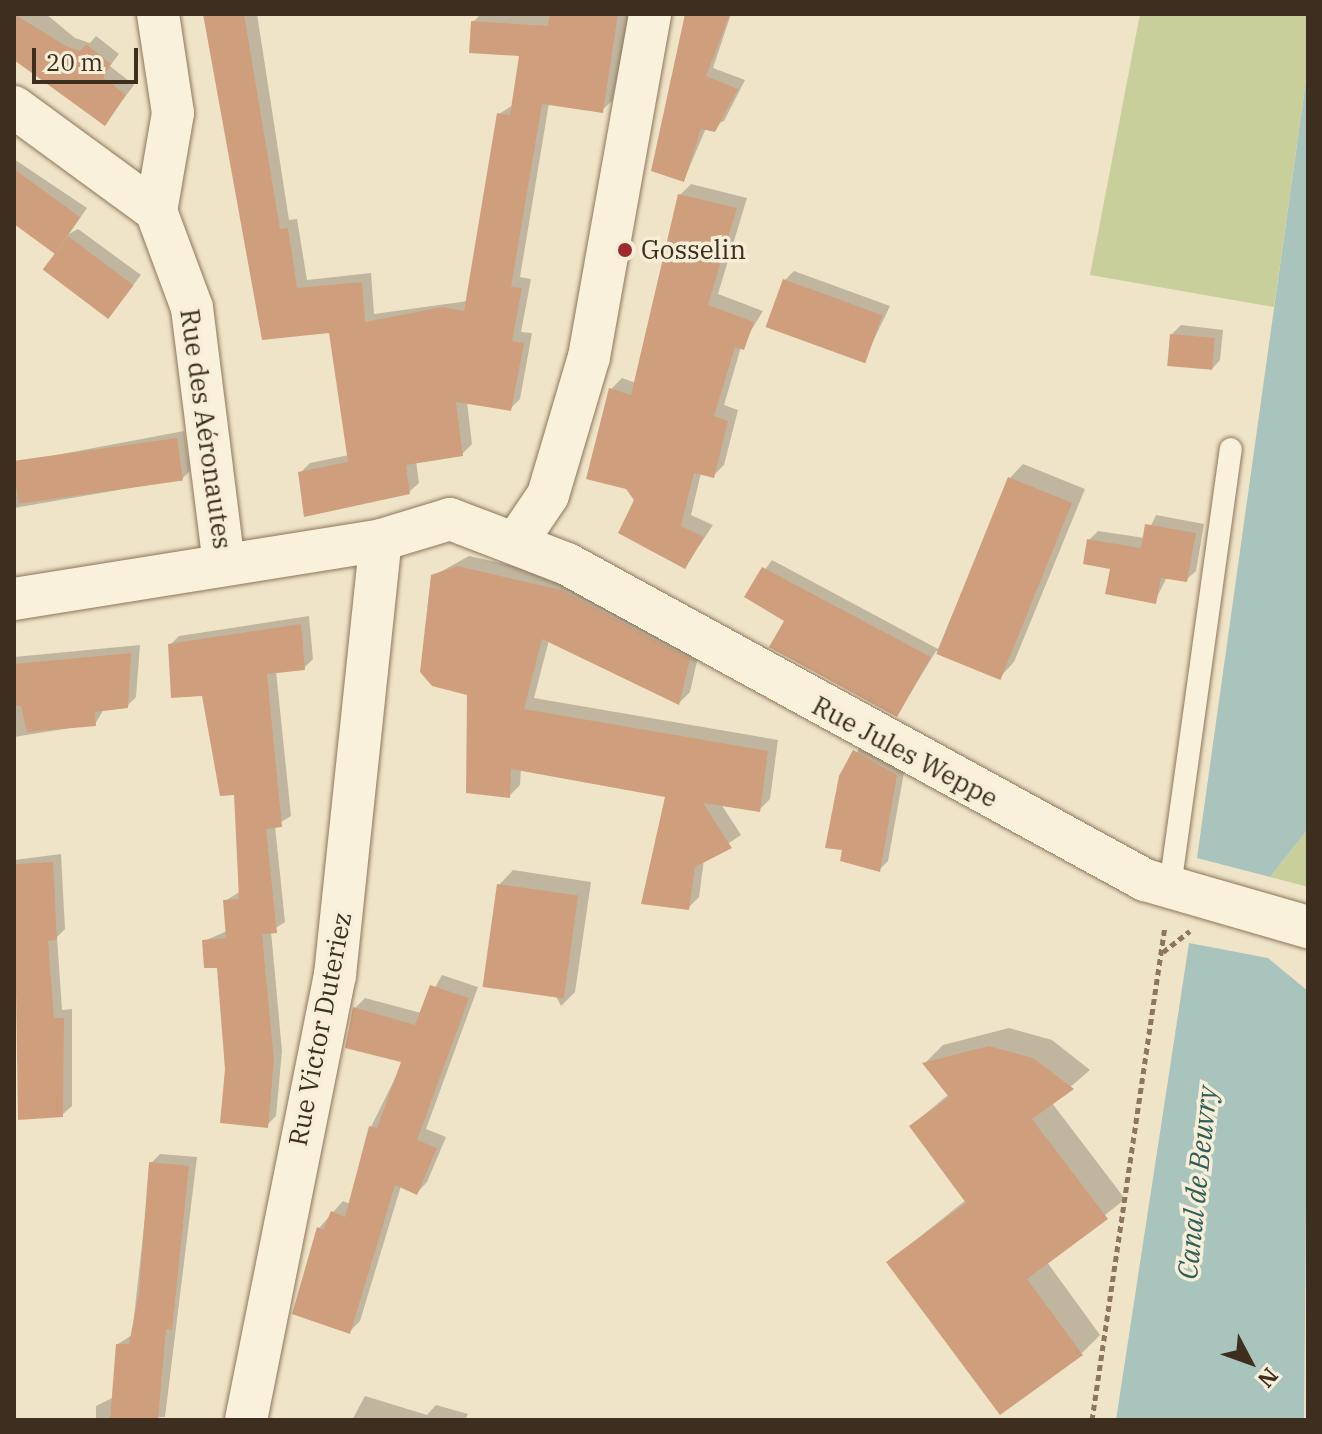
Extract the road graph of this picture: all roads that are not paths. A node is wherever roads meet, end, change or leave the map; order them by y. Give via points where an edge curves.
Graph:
1 (158, 14) edge
2 (650, 14) edge
3 (14, 107) edge
4 (156, 211) junction
5 (1231, 449) dead end
6 (381, 540) junction
7 (517, 541) junction
8 (224, 564) junction
9 (14, 599) edge
10 (1170, 887) junction
11 (1308, 927) edge
12 (246, 1420) edge

1 - 4 street via 173,113
2 - 7 street via 589,357 548,495
3 - 4 street
4 - 8 street, Rue des Aéronautes via 192,308
5 - 10 lane
6 - 7 street, Rue Jules Weppe via 450,519
6 - 8 street, Rue Jules Weppe
6 - 12 street, Rue Victor Duteriez via 335,975
7 - 10 street, Rue Jules Weppe via 1117,865
8 - 9 street, Rue Jules Weppe
10 - 11 street, Rue Jules Weppe

